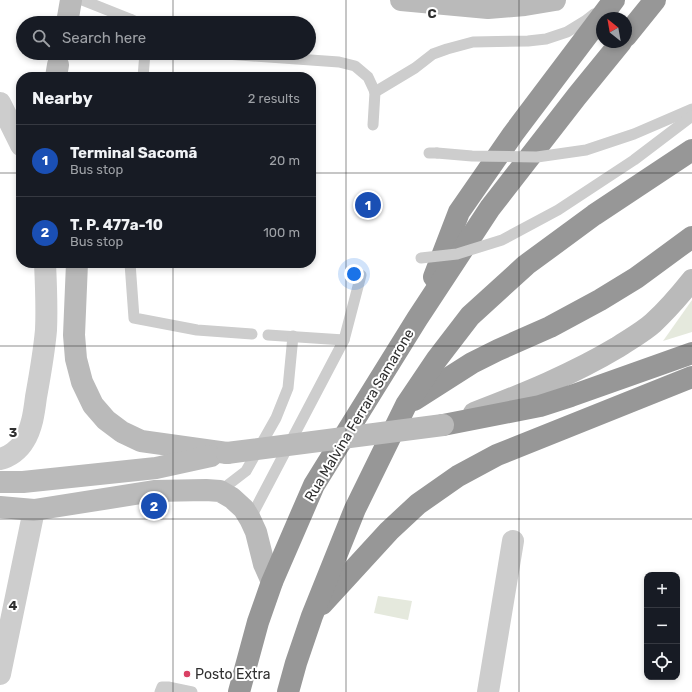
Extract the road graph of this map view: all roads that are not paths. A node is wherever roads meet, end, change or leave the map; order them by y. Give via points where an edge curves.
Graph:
1 (71, 0) edge
2 (82, 0) edge
3 (401, 0) edge
4 (555, 0) edge
5 (612, 0) edge
6 (655, 0) edge
7 (68, 16) edge
8 (122, 16) edge
9 (632, 29) edge
10 (616, 48) edge
11 (145, 60) edge
12 (311, 60) edge
13 (144, 72) edge
14 (375, 92) junction
15 (0, 103) edge
16 (692, 109) edge
17 (692, 116) edge
18 (373, 124) dead end
19 (16, 135) edge
20 (692, 150) edge
21 (433, 153) dead end
22 (692, 237) edge
23 (421, 258) dead end
24 (45, 268) edge
25 (77, 268) edge
26 (130, 268) edge
27 (362, 276) dead end
28 (692, 280) edge
29 (417, 319) junction
30 (252, 334) dead end
31 (268, 335) dead end
32 (293, 336) junction
33 (344, 340) junction
34 (692, 354) edge
35 (692, 377) edge
36 (406, 405) junction
37 (443, 425) junction
38 (227, 453) junction
39 (0, 459) edge
40 (0, 482) edge
41 (220, 491) junction
42 (0, 507) edge
43 (34, 510) junction
44 (250, 519) junction
45 (513, 541) dead end
46 (272, 582) junction
47 (312, 616) junction
48 (0, 674) edge
49 (160, 692) edge
50 (192, 692) edge
51 (239, 692) edge
52 (288, 692) edge
53 (488, 692) edge

1 - 7 main road
2 - 8 lane
3 - 4 main road via 488,8
5 - 14 lane via 567,32 546,39 473,42 433,54
5 - 29 highway via 459,212
6 - 9 highway
10 - 29 highway via 490,208
11 - 13 lane
12 - 14 lane via 355,66 368,77
14 - 18 lane
15 - 19 street
16 - 21 lane, bridge via 634,134 586,150 537,157
17 - 23 lane, bridge via 634,160 558,210 502,240 457,254
20 - 36 highway via 594,215 526,265 470,316
22 - 36 highway via 636,278 600,300 550,327 472,363
24 - 39 street via 46,330 31,426 24,442 15,452
25 - 38 main road via 74,335 76,359 82,382 93,404 106,420 122,432 141,441
26 - 30 lane via 134,318 197,330
27 - 33 lane
28 - 37 main road via 653,323 602,356 561,378
29 - 46 highway, Rua Malvina Ferrara Samarone via 314,485
31 - 32 lane
32 - 33 lane
32 - 41 lane via 288,388 276,418 246,471
33 - 44 lane
34 - 37 highway via 540,406
35 - 47 highway via 497,455 458,476 418,504 389,531
36 - 47 highway via 355,509
37 - 38 main road, bridge
38 - 40 main road via 156,468 23,482
41 - 43 main road via 154,491
41 - 44 main road via 244,509
42 - 43 main road
43 - 48 street
44 - 46 main road
45 - 53 street
46 - 51 highway, Rua Malvina Ferrara Samarone
47 - 52 highway
49 - 50 lane via 162,687 168,687

